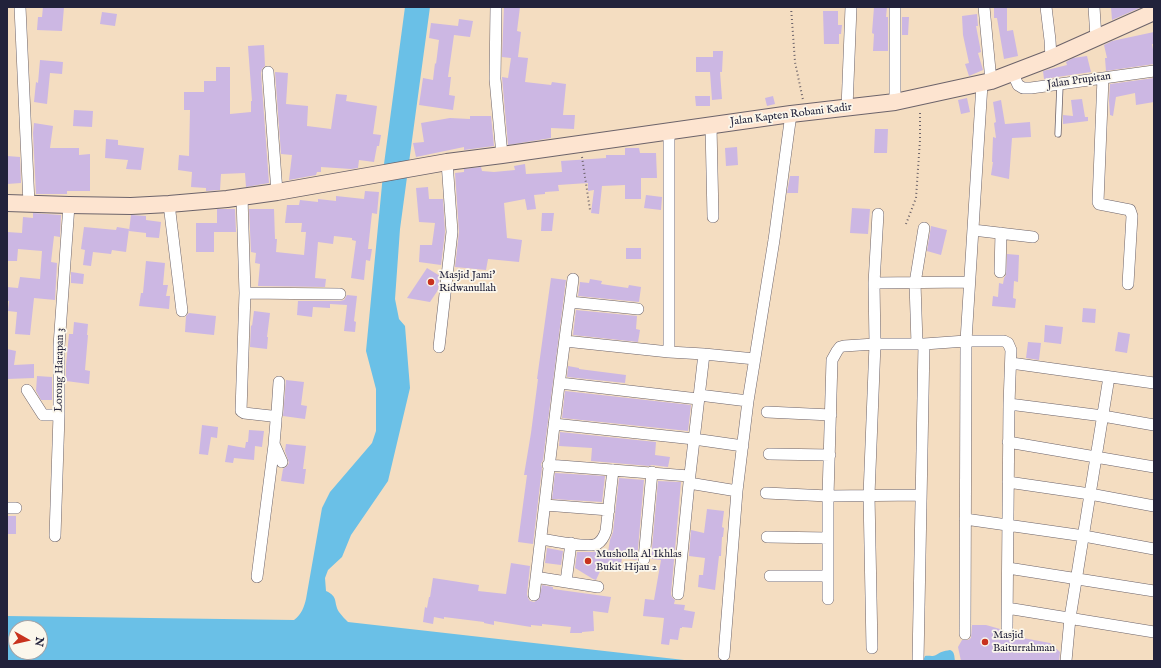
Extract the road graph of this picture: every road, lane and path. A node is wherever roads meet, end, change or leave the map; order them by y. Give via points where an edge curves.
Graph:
1 (20, 7) edge
2 (496, 7) edge
3 (791, 7) edge
4 (851, 7) edge
5 (895, 7) edge
6 (984, 7) edge
7 (1046, 7) edge
8 (1094, 7) edge
9 (1154, 12) edge
10 (1096, 38) junction
11 (1051, 58) junction
12 (1154, 71) edge
13 (268, 72) dead end
14 (1013, 74) junction
15 (1102, 78) junction
16 (987, 82) junction
17 (1060, 85) junction
18 (919, 97) junction
19 (895, 102) junction
20 (847, 108) junction
21 (799, 114) junction
22 (710, 126) junction
23 (669, 132) junction
24 (1058, 134) dead end
25 (580, 144) junction
26 (502, 155) junction
27 (447, 162) junction
28 (277, 192) junction
29 (242, 197) junction
30 (7, 203) edge
31 (29, 204) junction
32 (169, 204) junction
33 (69, 205) junction
34 (590, 210) dead end
35 (878, 214) dead end
36 (713, 217) dead end
37 (906, 224) dead end
38 (924, 228) dead end
39 (973, 230) junction
40 (1001, 233) junction
41 (1033, 237) dead end
42 (1000, 272) dead end
43 (573, 279) dead end
44 (969, 282) junction
45 (874, 283) junction
46 (915, 283) junction
47 (1128, 284) dead end
48 (244, 293) junction
49 (340, 294) dead end
50 (570, 302) junction
51 (638, 309) dead end
52 (182, 311) dead end
53 (564, 341) junction
54 (966, 342) junction
55 (875, 344) junction
56 (920, 344) junction
57 (439, 347) dead end
58 (669, 352) junction
59 (704, 354) junction
60 (754, 359) junction
61 (1011, 363) junction
62 (1109, 377) junction
63 (279, 382) dead end
64 (560, 383) junction
65 (1154, 383) edge
66 (27, 390) dead end
67 (699, 397) junction
68 (748, 402) junction
69 (1009, 404) junction
70 (767, 412) dead end
71 (59, 415) junction
72 (830, 415) junction
73 (1103, 416) junction
74 (276, 418) junction
75 (554, 424) junction
76 (1154, 425) edge
77 (694, 439) junction
78 (1008, 442) junction
79 (274, 444) junction
80 (743, 446) junction
81 (769, 454) dead end
82 (830, 455) junction
83 (1097, 456) junction
84 (282, 462) dead end
85 (548, 466) junction
86 (1154, 467) edge
87 (613, 470) junction
88 (652, 472) junction
89 (689, 479) junction
90 (1008, 482) junction
91 (737, 490) junction
92 (766, 493) dead end
93 (1090, 494) junction
94 (869, 495) junction
95 (921, 495) junction
96 (828, 496) junction
97 (545, 505) junction
98 (1154, 506) edge
99 (609, 510) junction
100 (965, 519) junction
101 (1007, 526) junction
102 (55, 536) dead end
103 (1084, 536) junction
104 (767, 537) dead end
105 (828, 538) junction
106 (541, 540) junction
107 (571, 543) junction
108 (1154, 549) edge
109 (644, 559) dead end
110 (1008, 568) junction
111 (770, 576) dead end
112 (828, 576) junction
113 (257, 577) dead end
114 (541, 578) dead end
115 (1077, 578) junction
116 (566, 582) junction
117 (598, 587) dead end
118 (1154, 591) edge
119 (678, 594) dead end
120 (534, 595) dead end
121 (828, 599) dead end
122 (1007, 608) junction
123 (1070, 618) junction
124 (1007, 628) dead end
125 (1154, 632) edge
126 (965, 634) dead end
127 (872, 648) dead end
128 (724, 655) dead end
129 (918, 661) edge
130 (1066, 661) edge

1 - 31 street
2 - 26 street via 495,79
3 - 21 path
4 - 20 street
5 - 19 street
6 - 16 street
7 - 11 street
8 - 10 street
9 - 10 main road, Jalan Kapten Robani Kadir
10 - 11 main road, Jalan Kapten Robani Kadir
11 - 14 main road, Jalan Kapten Robani Kadir
12 - 15 street, Jalan Prupitan
13 - 28 street
14 - 16 main road, Jalan Kapten Robani Kadir
14 - 17 street, Jalan Prupitan via 1018,86 1023,88
15 - 17 street, Jalan Prupitan
15 - 47 street via 1098,202 1131,212
16 - 18 main road, Jalan Kapten Robani Kadir
16 - 39 street
17 - 24 lane
18 - 19 main road, Jalan Kapten Robani Kadir
18 - 37 path via 920,140 916,198
19 - 20 main road, Jalan Kapten Robani Kadir
20 - 21 main road, Jalan Kapten Robani Kadir
21 - 22 main road, Jalan Kapten Robani Kadir
21 - 60 street
22 - 23 main road, Jalan Kapten Robani Kadir
22 - 36 street
23 - 25 main road, Jalan Kapten Robani Kadir
23 - 58 street
25 - 26 main road, Jalan Kapten Robani Kadir
25 - 34 path
26 - 27 main road, Jalan Kapten Robani Kadir
27 - 28 main road, Jalan Kapten Robani Kadir
27 - 57 street via 452,232
28 - 29 main road, Jalan Kapten Robani Kadir
29 - 32 main road, Jalan Kapten Robani Kadir
29 - 48 street
30 - 31 main road, Jalan Kapten Robani Kadir
31 - 33 main road, Jalan Kapten Robani Kadir
32 - 33 main road, Jalan Kapten Robani Kadir
32 - 52 street
33 - 71 street, Lorong Harapan 3 via 59,346
35 - 45 street
38 - 46 street
39 - 40 street
39 - 44 street
40 - 41 street
40 - 42 street
43 - 50 street
44 - 46 street
44 - 54 street
45 - 46 street
45 - 55 street
46 - 56 street
48 - 49 street
48 - 74 street via 241,411 244,414
50 - 51 street
50 - 53 street
53 - 58 street
53 - 64 street
54 - 56 street
54 - 61 street via 1004,341 1011,350
54 - 100 street
55 - 56 street
55 - 72 street via 840,347 834,355
55 - 94 street
56 - 95 street
58 - 59 street
59 - 60 street
59 - 67 street
60 - 68 street
61 - 62 street
61 - 69 street
62 - 65 street
62 - 73 street
63 - 74 street
64 - 67 street
64 - 75 street
66 - 71 street via 43,414
67 - 68 street
67 - 77 street
68 - 80 street
69 - 73 street
69 - 78 street
70 - 72 street
71 - 102 street, Lorong Harapan 3
72 - 82 street
73 - 76 street
73 - 83 street
74 - 79 street
75 - 77 street
75 - 85 street
77 - 80 street
77 - 89 street
78 - 83 street
78 - 90 street
79 - 84 street
79 - 113 street
80 - 91 street
81 - 82 street
82 - 96 street
83 - 86 street
83 - 93 street
85 - 87 street
85 - 97 street
87 - 88 street
87 - 99 street
88 - 89 street
88 - 109 street
89 - 91 street
89 - 119 street
90 - 93 street
90 - 101 street
91 - 128 street
92 - 96 street
93 - 98 street
93 - 103 street
94 - 95 street
94 - 96 street
94 - 127 street
95 - 129 street
96 - 105 street
97 - 99 street
97 - 106 street
99 - 107 street via 604,537 599,543
100 - 101 street
100 - 126 street
101 - 103 street
101 - 110 street
103 - 108 street
103 - 115 street
104 - 105 street
105 - 112 street
106 - 107 street
106 - 120 street
107 - 116 street
110 - 115 street
110 - 122 street
111 - 112 street
112 - 121 street
114 - 116 street
115 - 118 street
115 - 123 street
116 - 117 street
122 - 123 street
122 - 124 street
123 - 125 street
123 - 130 street

